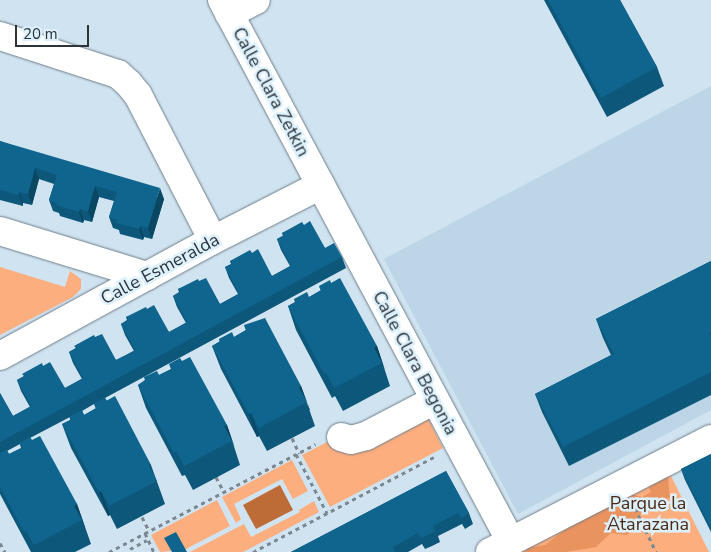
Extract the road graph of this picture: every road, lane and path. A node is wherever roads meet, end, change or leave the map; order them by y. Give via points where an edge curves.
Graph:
1 (256, 0) edge
2 (226, 7) edge
3 (0, 36) edge
4 (321, 185) junction
5 (0, 232) edge
6 (213, 240) junction
7 (147, 276) junction
8 (0, 356) edge
9 (435, 400) junction
10 (292, 438) dead end
11 (333, 438) joint
12 (711, 439) edge
13 (458, 444) junction
14 (297, 453) junction
15 (216, 477) dead end
16 (623, 484) junction
17 (224, 492) junction
18 (327, 513) junction
19 (142, 517) dead end
20 (150, 531) junction
21 (144, 533) junction
22 (148, 540) junction
23 (0, 543) edge
24 (500, 547) edge
25 (130, 549) dead end
26 (5, 552) edge
27 (109, 552) edge
28 (154, 552) edge
29 (253, 552) edge
30 (656, 552) edge

1 - 2 street
2 - 4 street, Calle Clara Zetkin
3 - 6 street via 118,74 130,84
4 - 6 street, Calle Esmeralda
4 - 9 street, Calle Clara Begonia
5 - 7 street
6 - 7 street, Calle Esmeralda
7 - 8 street, Calle Esmeralda
9 - 11 street via 366,436 352,440
9 - 13 street, Calle Clara Begonia
10 - 14 path
11 - 14 path
12 - 16 street
13 - 18 path
13 - 24 street, Calle Clara Begonia
14 - 17 path
14 - 18 path
15 - 17 path
16 - 24 street
16 - 30 path
17 - 20 path
18 - 29 path
19 - 20 path
20 - 21 path
21 - 22 path
21 - 27 path
22 - 25 path
22 - 28 path
23 - 26 path

